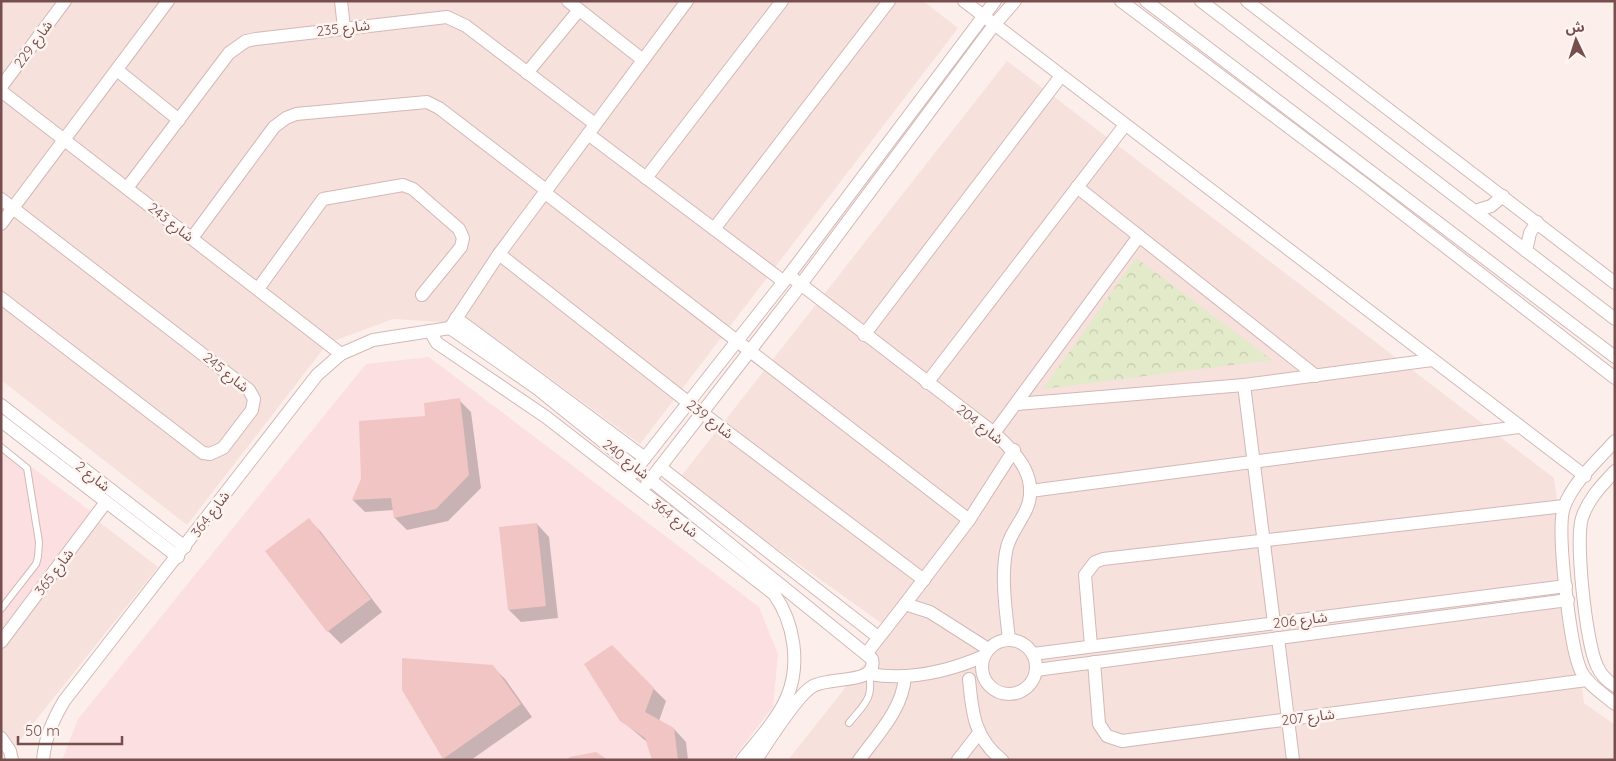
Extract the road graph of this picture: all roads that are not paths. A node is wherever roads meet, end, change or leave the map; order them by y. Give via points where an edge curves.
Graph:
1 (64, 1) edge
2 (168, 1) edge
3 (341, 1) edge
4 (568, 1) edge
5 (687, 1) edge
6 (782, 1) edge
7 (889, 1) edge
8 (964, 1) edge
9 (995, 1) edge
10 (1014, 1) edge
11 (1122, 1) edge
12 (1146, 1) edge
13 (1201, 1) edge
14 (1247, 1) edge
15 (578, 10) junction
16 (983, 16) junction
17 (994, 25) junction
18 (344, 28) junction
19 (643, 60) junction
20 (117, 70) junction
21 (528, 73) junction
22 (1061, 76) junction
23 (1, 89) edge
24 (179, 120) junction
25 (1125, 125) junction
26 (591, 129) junction
27 (64, 140) junction
28 (646, 178) junction
29 (1077, 187) junction
30 (127, 188) junction
31 (545, 191) junction
32 (1503, 196) junction
33 (1, 199) edge
34 (13, 208) junction
35 (1475, 211) junction
36 (1537, 222) junction
37 (1, 224) edge
38 (714, 230) junction
39 (1139, 236) junction
40 (192, 238) junction
41 (1526, 251) junction
42 (498, 254) junction
43 (1506, 274) junction
44 (786, 278) junction
45 (1615, 283) edge
46 (801, 284) junction
47 (1496, 286) junction
48 (258, 289) junction
49 (422, 295) dead end
50 (1, 298) edge
51 (1615, 319) edge
52 (453, 323) junction
53 (430, 331) junction
54 (864, 335) junction
55 (736, 341) junction
56 (750, 351) junction
57 (341, 354) junction
58 (1615, 357) edge
59 (1432, 360) junction
60 (1316, 376) junction
61 (1615, 378) edge
62 (927, 383) junction
63 (1244, 385) junction
64 (689, 403) junction
65 (1017, 404) junction
66 (1, 405) edge
67 (702, 413) junction
68 (1, 421) edge
69 (1519, 427) junction
70 (994, 434) junction
71 (1615, 441) edge
72 (1, 447) edge
73 (1014, 450) junction
74 (1254, 461) junction
75 (641, 463) junction
76 (660, 467) junction
77 (1615, 470) edge
78 (1585, 476) junction
79 (651, 478) junction
80 (627, 481) junction
81 (1030, 491) junction
82 (641, 492) junction
83 (106, 502) junction
84 (1564, 506) junction
85 (969, 520) junction
86 (1263, 540) junction
87 (181, 552) junction
88 (924, 580) junction
89 (1566, 586) junction
90 (1568, 600) junction
91 (905, 604) junction
92 (1, 609) edge
93 (1274, 623) junction
94 (878, 637) junction
95 (1278, 638) junction
96 (1008, 640) junction
97 (1, 642) edge
98 (1092, 646) junction
99 (986, 652) junction
100 (1033, 654) junction
101 (869, 656) junction
102 (1094, 662) junction
103 (1036, 670) junction
104 (934, 673) junction
105 (869, 674) junction
106 (905, 676) junction
107 (970, 679) junction
108 (1587, 680) junction
109 (987, 683) junction
110 (1615, 686) edge
111 (1615, 704) edge
112 (1288, 719) junction
113 (849, 723) dead end
114 (979, 733) junction
115 (1, 738) edge
116 (12, 760) edge
117 (44, 760) edge
118 (742, 760) edge
119 (756, 760) edge
120 (858, 760) edge
121 (958, 760) edge
122 (1002, 760) edge
123 (1293, 760) edge

1 - 23 street, شارع 229
2 - 20 street
3 - 18 street
4 - 15 street
5 - 19 street
6 - 28 street
7 - 38 street
8 - 16 street
9 - 16 street
10 - 17 street
11 - 47 street
12 - 43 street
13 - 35 street
14 - 32 street
15 - 19 street
15 - 21 street
16 - 17 street
16 - 44 street
17 - 22 street
17 - 46 street
18 - 21 street, شارع 235 via 447,17 466,26
18 - 24 street, شارع 235 via 256,39 237,46
19 - 26 street
20 - 24 street
20 - 27 street
21 - 26 street, شارع 235
22 - 25 street
22 - 54 street
23 - 27 street, شارع 243
24 - 30 street, شارع 235
25 - 29 street
25 - 59 street
26 - 28 street, شارع 235
26 - 31 street
27 - 30 street, شارع 243
27 - 34 street
28 - 38 street, شارع 235
29 - 39 street
29 - 62 street
30 - 40 street, شارع 243
31 - 40 street via 427,102 296,114 274,127
31 - 42 street
31 - 55 street
32 - 35 street via 1491,206
32 - 36 street
33 - 34 street, شارع 245
34 - 37 street
34 - 50 street, شارع 245 via 250,390 254,399 252,410 222,448 210,454 197,450
35 - 41 street
36 - 41 street via 1530,233
36 - 45 street
38 - 44 street, شارع 204
39 - 60 street
39 - 65 street
40 - 48 street, شارع 243
41 - 51 street
42 - 52 street
42 - 64 street, شارع 239
43 - 47 street
43 - 58 street
44 - 46 street, شارع 204
44 - 55 street
46 - 54 street, شارع 204
46 - 56 street
47 - 61 street
48 - 49 street via 323,199 403,185 459,229 463,238 461,247
48 - 57 street, شارع 243
52 - 53 street, شارع 364
52 - 75 street, شارع 240
53 - 57 street, شارع 364 via 373,340
53 - 80 street, شارع 364 via 437,344 546,418
54 - 62 street, شارع 204
55 - 56 street
55 - 64 street
56 - 67 street
56 - 85 street
57 - 87 street, شارع 364 via 317,375
59 - 60 street
59 - 69 street
60 - 63 street
62 - 70 street, شارع 204
63 - 65 street
63 - 74 street
64 - 67 street, شارع 239
64 - 75 street
65 - 70 street
66 - 87 street, شارع 2
67 - 76 street
67 - 88 street, شارع 239
68 - 83 street, شارع 2
69 - 74 street
69 - 78 street
70 - 73 street, شارع 204
71 - 78 street
72 - 92 lane via 27,468 39,550 36,564
73 - 81 street, شارع 204 via 1024,464
73 - 85 street
74 - 81 street
74 - 86 street
75 - 79 street, شارع 240
75 - 80 street
76 - 79 street
76 - 94 street
77 - 110 street via 1582,516 1580,539 1593,655 1602,675
78 - 84 street
79 - 82 street
79 - 101 street, شارع 240
80 - 82 street, شارع 364
81 - 96 street via 1029,502 1010,538 1004,561
82 - 118 street, شارع 364 via 774,594 781,604 793,640 792,679 777,714
83 - 87 street, شارع 2
83 - 97 street, شارع 365
84 - 86 street
84 - 89 street via 1561,522
85 - 88 street
86 - 93 street
86 - 98 street via 1095,562 1084,582
87 - 117 street, شارع 364 via 64,701 52,722
88 - 91 street
89 - 90 street
89 - 93 street, شارع 206
90 - 95 street, شارع 206
90 - 108 street via 1579,666
91 - 94 street
91 - 99 street via 930,612
93 - 98 street, شارع 206
94 - 101 street
95 - 102 street, شارع 206
95 - 112 street
96 - 99 street via 995,643
96 - 100 street via 1025,645
98 - 100 street, شارع 206
99 - 104 street
99 - 109 street via 981,665
100 - 103 street
101 - 105 street via 874,666
102 - 103 street, شارع 206
102 - 112 street, شارع 207 via 1099,724 1114,740 1122,742
103 - 109 street via 1028,686 1012,694 994,690
104 - 106 street
104 - 107 street
105 - 106 street
105 - 113 lane via 870,695
105 - 119 street via 811,687
106 - 120 street via 901,699 895,710
107 - 109 street
107 - 114 street via 972,711
108 - 111 street
108 - 112 street, شارع 207
112 - 123 street
114 - 121 street
114 - 122 street
115 - 116 street

